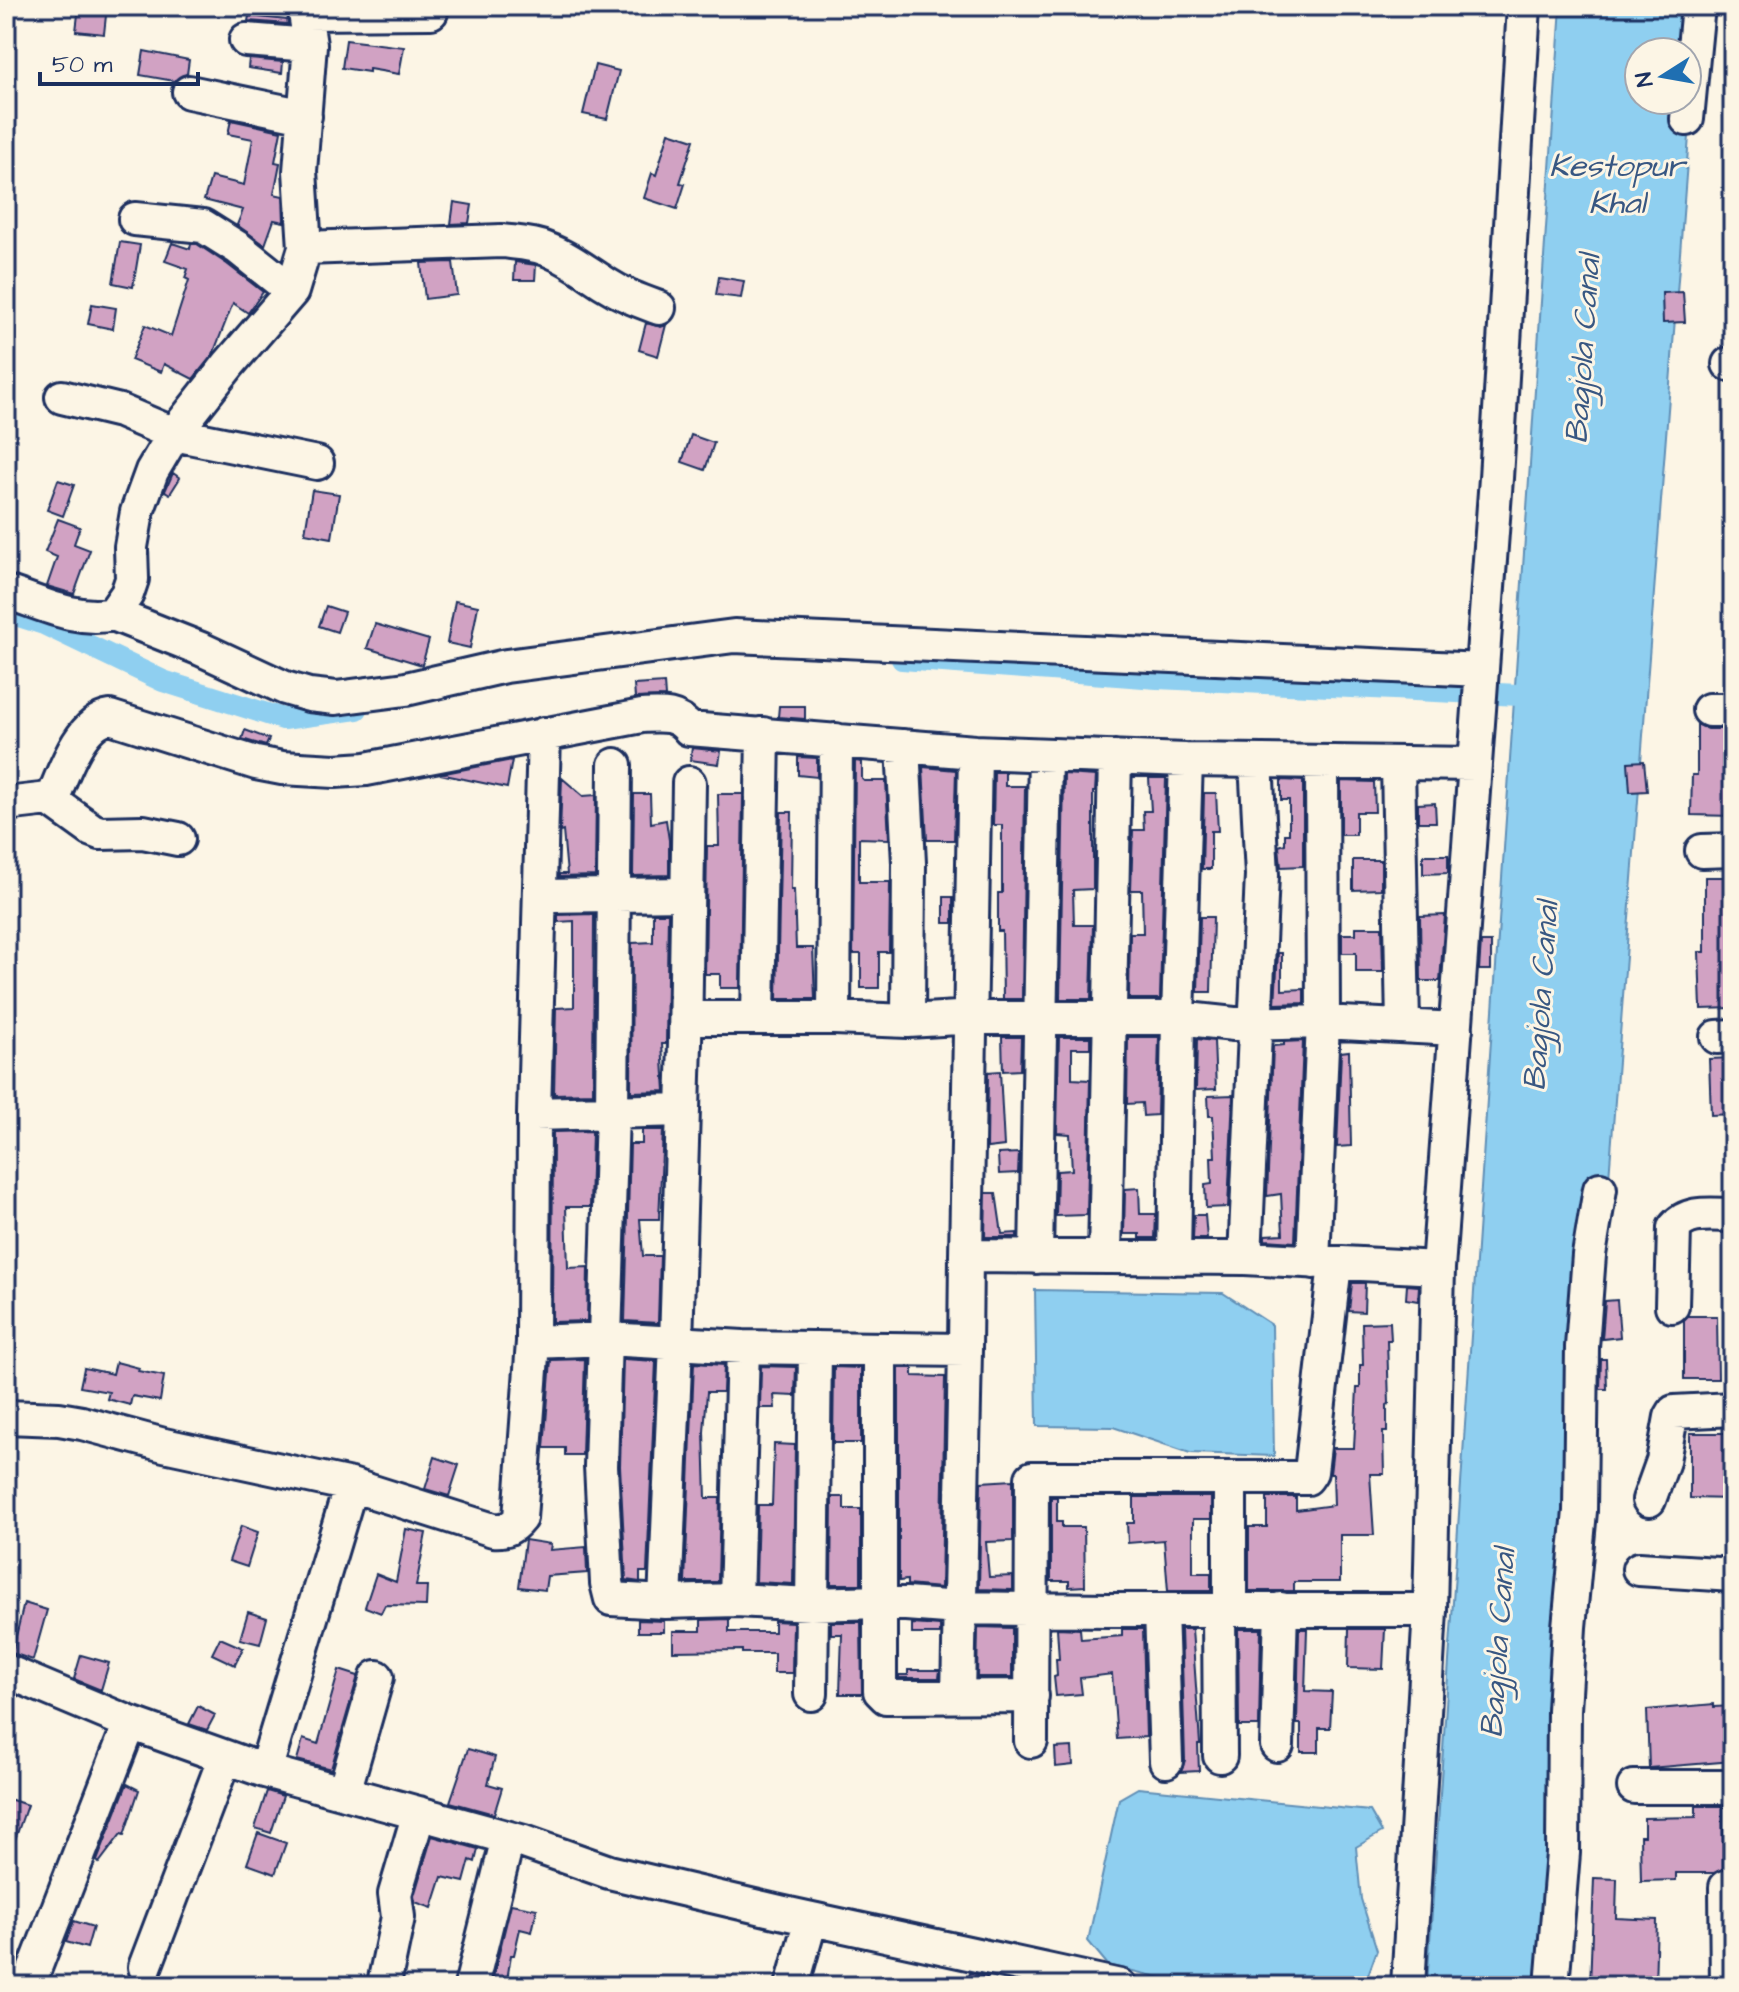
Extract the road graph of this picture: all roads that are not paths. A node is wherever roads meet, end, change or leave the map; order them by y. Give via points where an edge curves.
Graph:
1 (1524, 6) edge
2 (1698, 6) edge
3 (305, 10) edge
4 (431, 12) dead end
5 (246, 40) dead end
6 (310, 45) junction
7 (189, 92) dead end
8 (305, 116) junction
9 (1687, 119) dead end
10 (135, 219) dead end
11 (305, 248) junction
12 (292, 291) junction
13 (659, 308) dead end
14 (62, 397) dead end
15 (174, 434) junction
16 (317, 463) dead end
17 (6, 592) edge
18 (113, 614) junction
19 (1481, 677) junction
20 (544, 734) junction
21 (763, 734) junction
22 (836, 740) junction
23 (903, 746) junction
24 (975, 752) junction
25 (1045, 755) junction
26 (1115, 757) junction
27 (1186, 760) junction
28 (1256, 761) junction
29 (1322, 762) junction
30 (1398, 763) junction
31 (1475, 764) junction
32 (615, 765) dead end
33 (689, 783) dead end
34 (49, 799) junction
35 (6, 804) edge
36 (178, 839) dead end
37 (613, 894) junction
38 (687, 894) junction
39 (541, 896) junction
40 (686, 1018) junction
41 (758, 1018) junction
42 (834, 1018) junction
43 (972, 1018) junction
44 (1040, 1018) junction
45 (1108, 1018) junction
46 (1178, 1018) junction
47 (908, 1021) junction
48 (1258, 1022) junction
49 (1323, 1022) junction
50 (1403, 1026) junction
51 (1456, 1029) junction
52 (683, 1110) junction
53 (612, 1113) junction
54 (534, 1114) junction
55 (1600, 1189) dead end
56 (1733, 1215) edge
57 (966, 1256) junction
58 (1036, 1257) junction
59 (1105, 1257) junction
60 (1174, 1258) junction
61 (1245, 1258) junction
62 (1324, 1263) junction
63 (1438, 1268) junction
64 (1672, 1306) dead end
65 (607, 1339) junction
66 (533, 1342) junction
67 (676, 1343) junction
68 (743, 1347) junction
69 (815, 1348) junction
70 (880, 1349) junction
71 (965, 1350) junction
72 (1733, 1409) edge
73 (6, 1417) edge
74 (1230, 1479) junction
75 (351, 1485) junction
76 (1649, 1500) dead end
77 (1639, 1569) dead end
78 (1733, 1575) edge
79 (736, 1600) junction
80 (665, 1602) junction
81 (880, 1602) junction
82 (811, 1604) junction
83 (958, 1608) junction
84 (1030, 1608) junction
85 (1281, 1609) junction
86 (1161, 1610) junction
87 (1224, 1610) junction
88 (1430, 1610) junction
89 (6, 1671) edge
90 (377, 1677) dead end
91 (811, 1694) dead end
92 (958, 1696) junction
93 (1032, 1696) junction
94 (130, 1723) junction
95 (1031, 1741) dead end
96 (1277, 1745) dead end
97 (1220, 1756) dead end
98 (225, 1757) junction
99 (1166, 1761) dead end
100 (265, 1771) junction
101 (1634, 1787) dead end
102 (1733, 1787) edge
103 (344, 1792) junction
104 (419, 1813) junction
105 (508, 1838) junction
106 (1733, 1887) edge
107 (811, 1919) junction
108 (145, 1967) dead end
109 (385, 1979) dead end
110 (28, 1986) edge
111 (471, 1986) edge
112 (792, 1986) edge
113 (1120, 1986) edge
114 (1408, 1986) edge
115 (1552, 1986) edge
116 (1727, 1986) edge

1 - 19 street
2 - 9 street
3 - 4 street
3 - 6 street
5 - 6 street
6 - 8 street
7 - 8 street
8 - 11 street via 300,171
10 - 12 street via 203,226
11 - 12 street
11 - 13 street via 523,243 561,255 609,286
12 - 15 street
14 - 15 street via 120,411
15 - 16 street
15 - 18 street via 152,471 137,512 132,579
17 - 18 street via 79,616
18 - 19 street via 285,688 336,698 406,689 506,666 734,636
19 - 31 street
20 - 21 street via 664,715 683,721 689,729
20 - 34 street via 366,769 310,771 256,763 101,718 71,755
20 - 39 street
21 - 22 street
21 - 41 street
22 - 23 street
22 - 42 street
23 - 24 street
23 - 47 street
24 - 25 street
24 - 43 street
25 - 26 street
25 - 44 street
26 - 27 street
26 - 45 street
27 - 28 street
27 - 46 street
28 - 29 street
28 - 48 street via 1262,875
29 - 30 street
29 - 49 street
30 - 31 street
30 - 50 street
31 - 51 street
32 - 37 street
33 - 38 street
34 - 35 street
34 - 36 street via 100,833 128,831
37 - 38 street
37 - 39 street
37 - 53 street
38 - 40 street
39 - 54 street
40 - 41 street
40 - 52 street
41 - 42 street
42 - 47 street
43 - 44 street
43 - 47 street
43 - 57 street
44 - 45 street
44 - 58 street
45 - 46 street
45 - 59 street
46 - 48 street
46 - 60 street
48 - 49 street
48 - 61 street
49 - 50 street
49 - 62 street
50 - 51 street
51 - 63 street
52 - 53 street
52 - 67 street
53 - 54 street
53 - 65 street
54 - 66 street
55 - 115 street via 1582,1347 1580,1511
56 - 64 street via 1690,1215 1674,1228
57 - 58 street
57 - 71 street
58 - 59 street
59 - 60 street
60 - 61 street
61 - 62 street
62 - 63 street
62 - 74 street via 1311,1472 1301,1480
63 - 88 street
65 - 66 street
65 - 67 street
65 - 80 street via 601,1466 608,1594 618,1601
66 - 75 street via 520,1518 513,1526 493,1530
67 - 68 street
67 - 80 street
68 - 69 street
68 - 79 street
69 - 70 street
69 - 82 street
70 - 71 street
70 - 81 street
71 - 83 street
72 - 76 street via 1674,1412
73 - 75 street via 82,1423
74 - 84 street via 1032,1478
74 - 87 street
75 - 100 street
77 - 78 street
79 - 80 street
79 - 82 street
81 - 82 street
81 - 83 street
81 - 92 street via 883,1696
82 - 91 street
83 - 84 street
83 - 92 street
84 - 86 street
84 - 93 street
85 - 87 street
85 - 88 street
85 - 96 street
86 - 87 street
86 - 99 street
87 - 97 street
88 - 114 street
89 - 94 street
90 - 103 street
92 - 93 street
93 - 95 street
94 - 98 street
94 - 110 street
98 - 100 street
98 - 108 street
100 - 103 street
101 - 102 street
103 - 104 street
104 - 105 street
104 - 109 street via 395,1894 398,1913
105 - 107 street via 609,1872
105 - 111 street
106 - 116 street via 1726,1887
107 - 112 street
107 - 113 street

